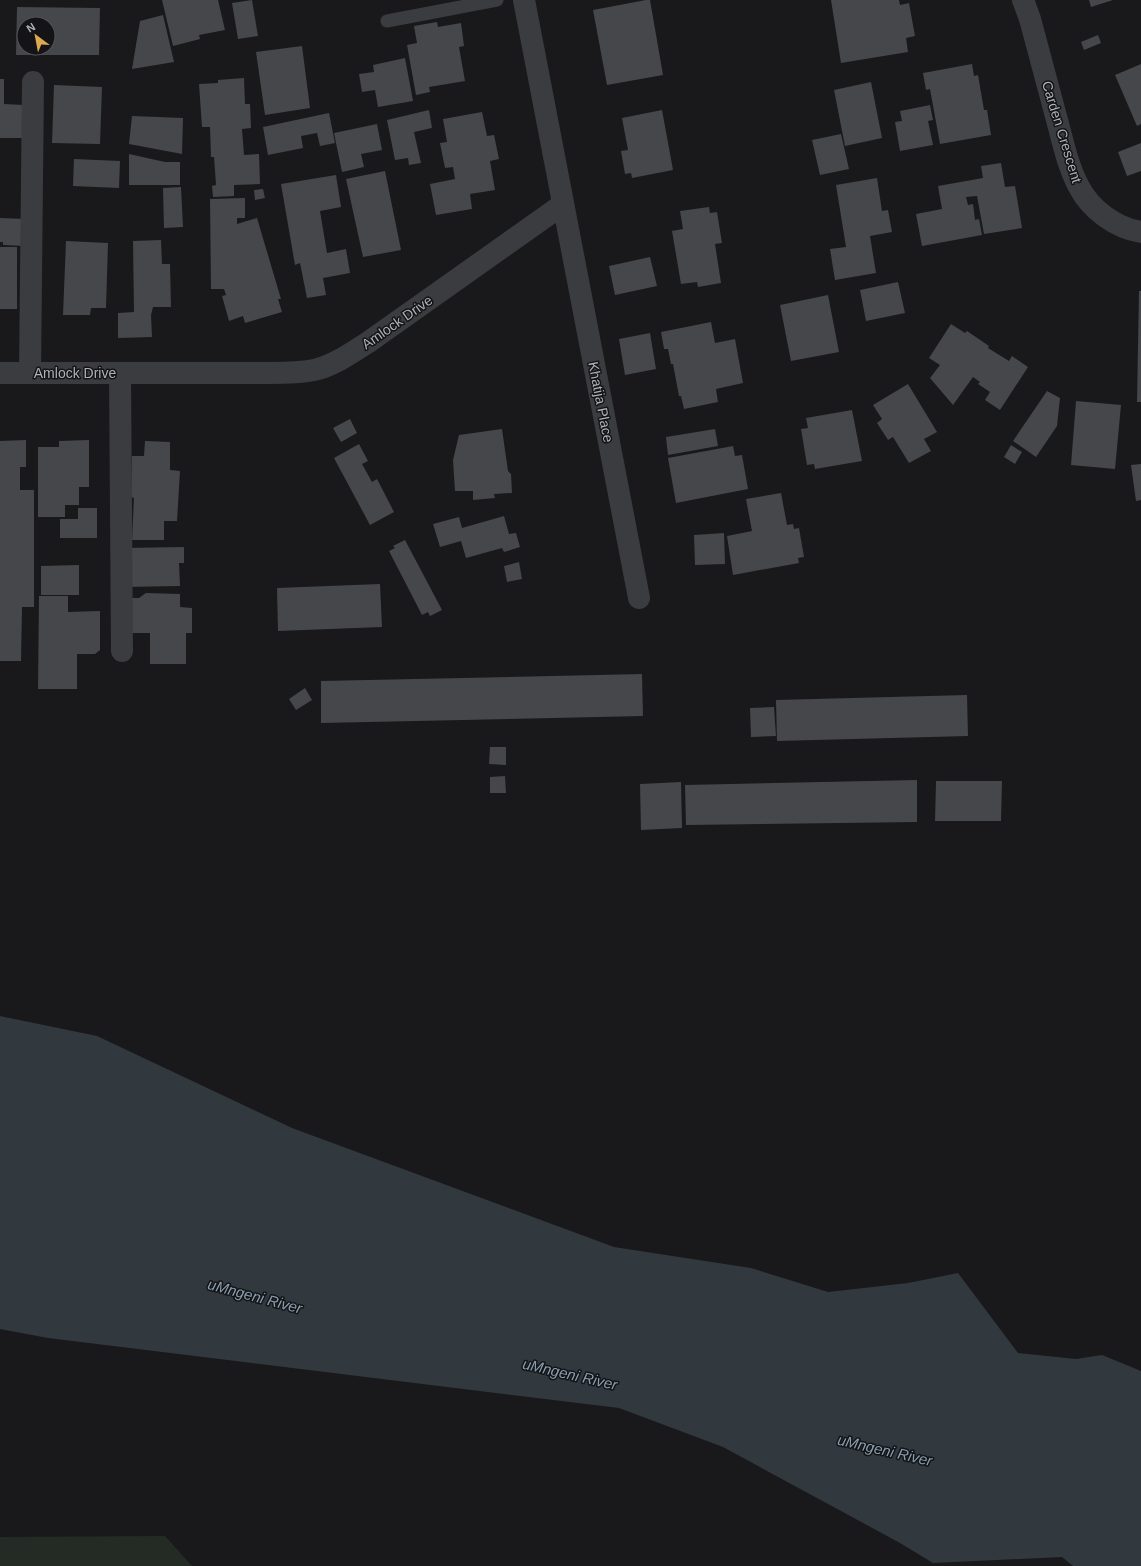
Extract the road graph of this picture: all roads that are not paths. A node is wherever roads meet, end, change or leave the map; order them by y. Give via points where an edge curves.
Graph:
1 (498, 0) edge
2 (524, 0) edge
3 (1023, 0) edge
4 (387, 21) dead end
5 (33, 82) dead end
6 (562, 205) junction
7 (1141, 232) edge
8 (30, 373) junction
9 (120, 373) junction
10 (0, 374) edge
11 (639, 598) dead end
12 (122, 651) dead end

1 - 4 lane
2 - 6 street
3 - 7 street, Carden Crescent via 1067,156 1079,187 1096,210 1113,222
5 - 8 street
6 - 9 street, Amlock Drive via 370,342 316,370 277,373
6 - 11 street, Khatija Place
8 - 9 street, Amlock Drive
8 - 10 street, Amlock Drive
9 - 12 street

